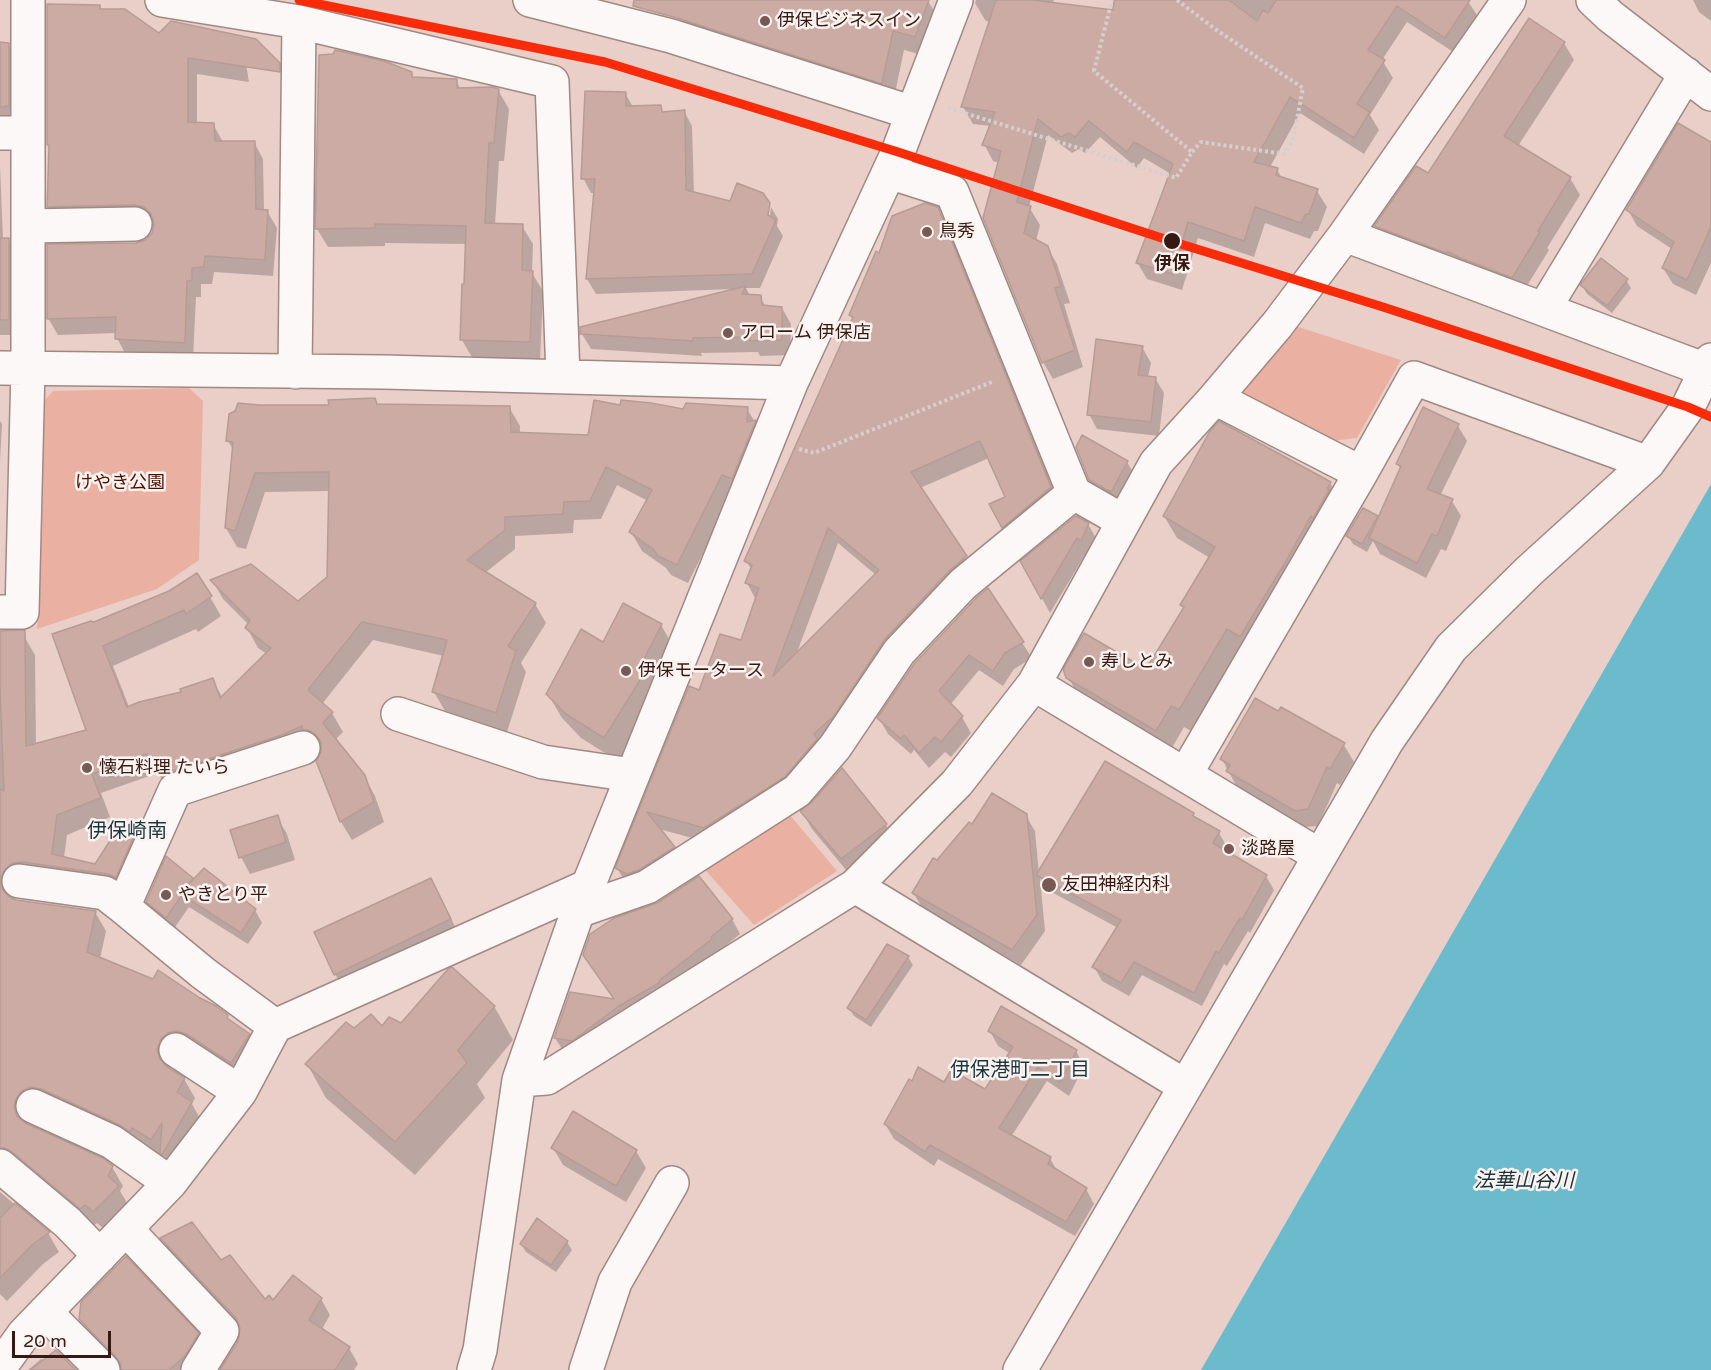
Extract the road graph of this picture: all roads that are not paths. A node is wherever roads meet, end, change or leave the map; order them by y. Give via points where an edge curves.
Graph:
1 (28, 0) edge
2 (162, 0) edge
3 (530, 0) edge
4 (957, 0) edge
5 (1509, 0) edge
6 (1593, 0) edge
7 (299, 22) junction
8 (1699, 84) edge
9 (916, 106) junction
10 (14, 133) edge
11 (889, 172) junction
12 (135, 224) dead end
13 (28, 226) junction
14 (1345, 235) junction
15 (1544, 309) junction
16 (1709, 365) edge
17 (14, 368) edge
18 (296, 372) junction
19 (563, 376) junction
20 (791, 383) junction
21 (1215, 398) junction
22 (1648, 463) junction
23 (1362, 473) junction
24 (1074, 493) junction
25 (1123, 521) junction
26 (0, 612) edge
27 (1034, 684) junction
28 (398, 714) dead end
29 (303, 748) dead end
30 (632, 775) junction
31 (1185, 775) junction
32 (1320, 856) junction
33 (19, 881) dead end
34 (855, 886) junction
35 (582, 899) junction
36 (123, 907) junction
37 (275, 1026) junction
38 (176, 1050) dead end
39 (519, 1080) junction
40 (1185, 1086) junction
41 (240, 1092) junction
42 (33, 1106) dead end
43 (0, 1166) edge
44 (170, 1183) junction
45 (672, 1183) dead end
46 (126, 1229) junction
47 (100, 1256) junction
48 (45, 1312) junction
49 (0, 1366) edge
50 (103, 1370) edge
51 (198, 1370) edge
52 (474, 1370) edge
53 (586, 1370) edge
54 (1020, 1370) edge

1 - 10 street
2 - 7 street
3 - 9 street
4 - 9 street
5 - 14 street
6 - 8 street
7 - 18 street
7 - 19 street via 552,82
8 - 15 street
9 - 11 street
10 - 13 street
11 - 20 street
11 - 24 street via 952,192
12 - 13 street
13 - 17 street
14 - 15 street
14 - 21 street
15 - 16 street
16 - 22 street via 1688,408
17 - 18 street
17 - 26 street via 22,612
18 - 19 street
19 - 20 street
20 - 30 street
21 - 23 street
21 - 25 street via 1156,463
22 - 23 street via 1414,378
22 - 32 street via 1451,648 1388,741
23 - 31 street
24 - 25 street
24 - 35 street via 963,584 899,652 835,747 797,791 646,887
25 - 27 street
27 - 31 street
27 - 34 street via 957,783
28 - 30 street via 543,762
29 - 36 street via 176,790
30 - 35 street
31 - 32 street
32 - 40 street
33 - 36 street via 105,893
34 - 39 street via 547,1078
34 - 40 street
35 - 37 street
35 - 39 street
36 - 37 street
37 - 41 street
38 - 41 street
39 - 52 street
40 - 54 street
41 - 44 street
42 - 44 street via 112,1142
43 - 47 street via 68,1223
44 - 46 street
45 - 53 street via 615,1282
46 - 47 street
46 - 51 street via 222,1331
47 - 48 street
48 - 49 street
48 - 50 street

